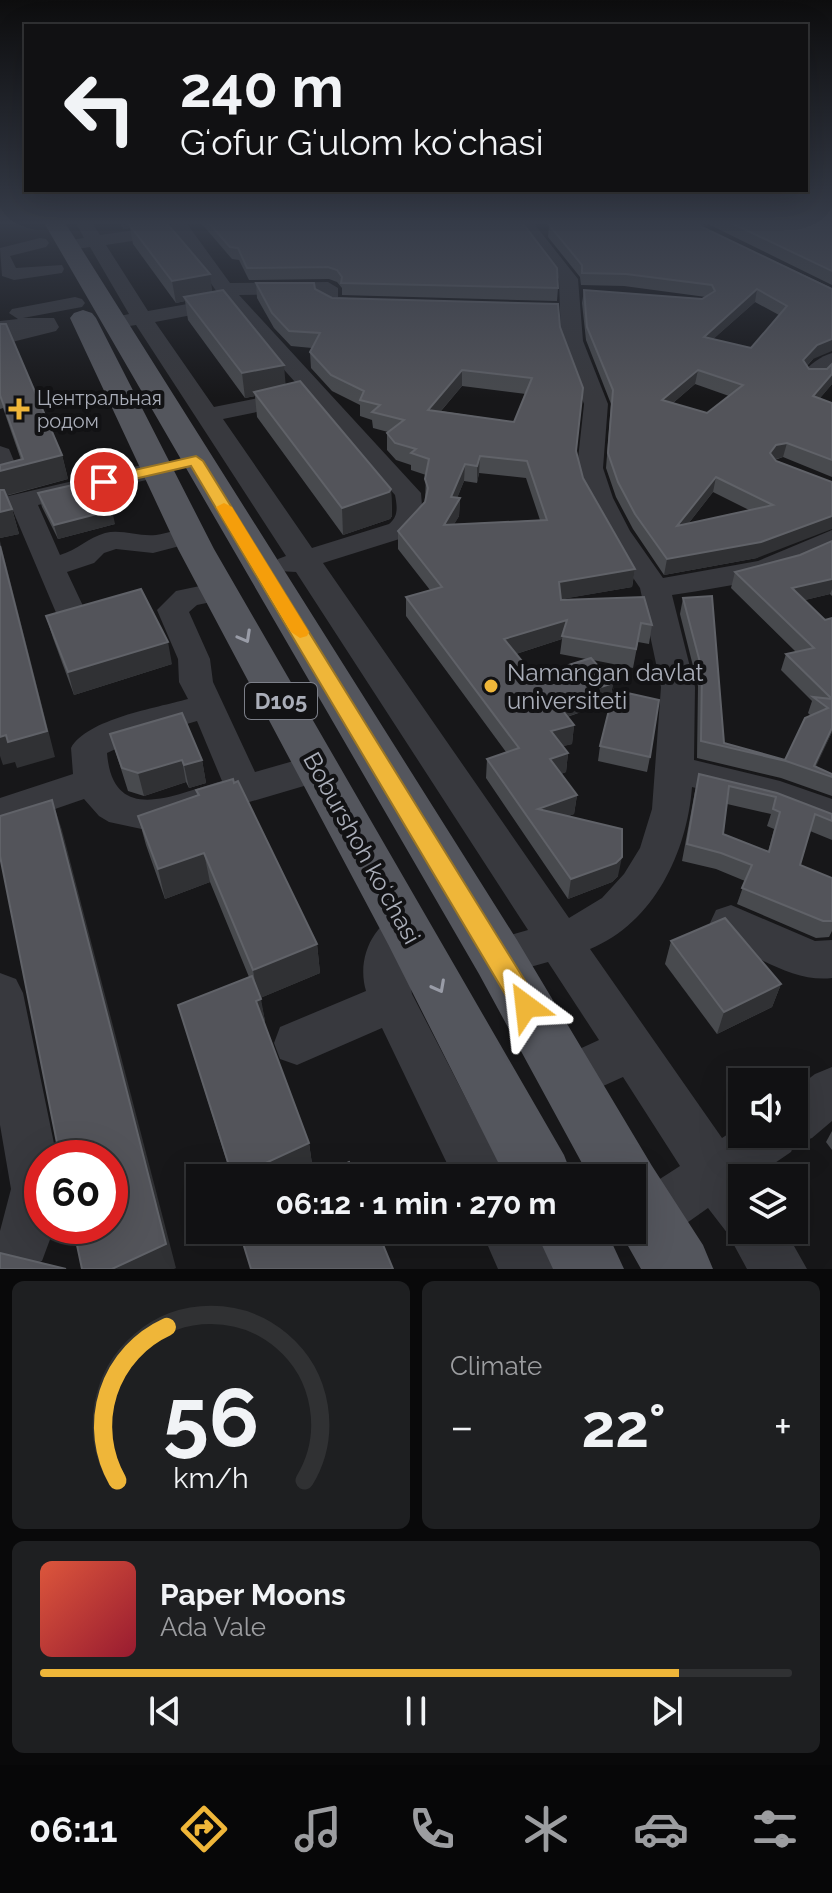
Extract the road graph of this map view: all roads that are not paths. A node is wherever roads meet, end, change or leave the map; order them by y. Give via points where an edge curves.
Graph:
1 (26, 280) edge
2 (69, 280) edge
3 (84, 280) edge
4 (220, 280) edge
5 (568, 280) edge
6 (230, 295) junction
7 (382, 304) edge
8 (0, 316) edge
9 (0, 327) edge
10 (133, 328) junction
11 (0, 339) edge
12 (832, 360) edge
13 (813, 375) edge
14 (315, 393) junction
15 (194, 413) junction
16 (0, 454) edge
17 (177, 465) junction
18 (0, 480) edge
19 (11, 503) edge
20 (189, 535) junction
21 (139, 545) junction
22 (820, 547) edge
23 (306, 559) junction
24 (51, 567) junction
25 (154, 572) dead end
26 (265, 574) junction
27 (832, 574) edge
28 (655, 588) junction
29 (219, 591) junction
30 (68, 608) edge
31 (208, 706) junction
32 (434, 750) junction
33 (318, 768) junction
34 (384, 769) junction
35 (675, 769) junction
36 (96, 781) junction
37 (244, 789) junction
38 (0, 813) edge
39 (832, 815) edge
40 (731, 923) edge
41 (407, 928) junction
42 (560, 940) junction
43 (498, 957) junction
44 (832, 959) edge
45 (0, 993) edge
46 (392, 1001) junction
47 (297, 1043) dead end
48 (632, 1048) junction
49 (568, 1079) junction
50 (832, 1091) edge
51 (808, 1109) edge
52 (474, 1164) edge
53 (533, 1164) edge
54 (617, 1164) edge
55 (728, 1192) edge
56 (728, 1193) edge
57 (646, 1214) edge
58 (23, 1242) dead end
59 (762, 1244) edge
60 (528, 1252) edge
61 (590, 1269) edge
62 (779, 1269) edge

1 - 8 street
2 - 17 main road, Boburshoh koʻchasi / D105
3 - 10 main road, D105
4 - 6 street
5 - 28 street via 572,341 596,404 590,468 616,532
6 - 7 street via 328,288 330,303
6 - 10 street
6 - 14 street
9 - 11 street via 40,321 49,327
10 - 15 main road, D105
12 - 13 street
14 - 15 street
14 - 23 street via 408,493 412,509 399,530
15 - 17 main road, D105
15 - 23 street
16 - 18 street via 6,473
17 - 19 street
17 - 20 main road, Boburshoh koʻchasi / D105
17 - 26 main road, D105
19 - 24 street
20 - 21 street
20 - 29 main road, Boburshoh koʻchasi / D105
21 - 24 street via 113,540 84,557
21 - 25 street
22 - 27 street
22 - 28 street via 761,572
23 - 26 street
23 - 32 street
24 - 30 street
26 - 34 main road, D105
28 - 35 street via 678,687
29 - 31 street via 187,598 173,610
29 -> 33 main road, Boburshoh koʻchasi / D105
31 - 36 street via 94,742 89,761
31 - 37 street
32 - 34 street
32 - 42 street
33 - 37 street
33 - 41 main road, Boburshoh koʻchasi / D105
34 - 43 main road, D105
35 - 39 street
35 - 42 street via 659,851 639,886 617,911
36 - 37 street via 104,803 135,816
36 - 38 street
40 - 44 street via 813,961
41 - 46 street via 383,957 382,973
41 -> 53 main road, Boburshoh koʻchasi / D105
42 - 43 street
42 - 48 street
43 - 49 main road, D105
45 - 58 street via 37,1189
46 - 47 street
46 - 52 street
48 - 49 street
48 - 55 street
49 - 54 main road, D105
50 - 51 street
56 - 57 street
59 - 62 street
60 - 61 main road

